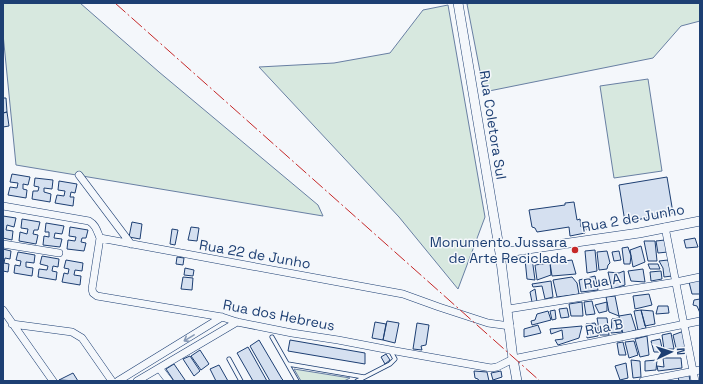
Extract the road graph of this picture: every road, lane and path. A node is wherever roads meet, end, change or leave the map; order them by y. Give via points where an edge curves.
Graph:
1 (458, 3) edge
2 (79, 175) dead end
3 (3, 206) edge
4 (700, 221) edge
5 (665, 227) junction
6 (100, 238) junction
7 (3, 244) edge
8 (130, 244) junction
9 (59, 253) dead end
10 (500, 253) junction
11 (700, 277) edge
12 (676, 282) junction
13 (508, 309) junction
14 (3, 310) edge
15 (222, 317) junction
16 (700, 321) edge
17 (237, 322) junction
18 (12, 324) junction
19 (684, 324) junction
20 (510, 326) junction
21 (272, 336) dead end
22 (390, 350) junction
23 (229, 359) dead end
24 (513, 359) junction
25 (288, 364) junction
26 (159, 368) junction
27 (696, 371) edge
28 (364, 377) junction
29 (514, 380) edge
30 (53, 381) edge
31 (112, 381) edge
32 (118, 381) edge
33 (137, 381) edge
34 (169, 381) edge
35 (241, 381) edge
36 (297, 381) edge
37 (357, 381) edge
38 (643, 381) edge
39 (694, 381) edge

1 - 10 street, Rua Coletora Sul
2 - 8 street
3 - 6 street via 89,221
4 - 5 street, Rua 2 de Junho
5 - 10 street, Rua 2 de Junho via 639,234
5 - 12 street
6 - 8 street, Rua 22 de Junho
6 - 15 street, Rua dos Hebreus via 92,289 97,296
7 - 9 street
8 - 20 street, Rua 22 de Junho via 403,294 488,323
10 - 13 street, Rua Coletora Sul
11 - 12 street, Rua A
12 - 13 street, Rua A
12 - 19 street
13 - 20 street, Rua Coletora Sul
14 - 18 street
15 - 17 street, Rua dos Hebreus
15 -> 32 street
16 - 19 street, Rua B
17 - 22 street, Rua dos Hebreus
17 - 26 street
18 - 30 street
18 - 31 street via 72,332 82,338
19 - 24 street, Rua B
19 - 27 street
20 - 24 street, Rua Coletora Sul
21 - 25 lane
22 - 24 street, Rua dos Hebreus via 491,368
22 - 28 lane via 395,359
23 - 35 lane
24 - 29 street, Rua Coletora Sul
25 - 28 lane
25 - 36 lane
26 - 33 street
26 - 34 street
27 - 38 street
27 - 39 street
28 - 37 lane

